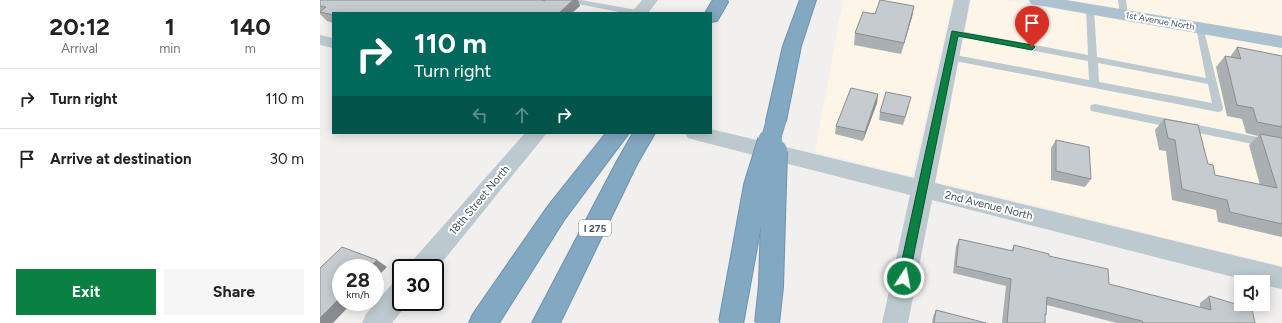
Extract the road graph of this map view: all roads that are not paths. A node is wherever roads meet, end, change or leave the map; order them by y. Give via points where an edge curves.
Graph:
1 (568, 0) edge
2 (650, 0) edge
3 (808, 0) edge
4 (962, 0) edge
5 (1037, 0) edge
6 (717, 5) edge
7 (1123, 7) edge
8 (1090, 9) junction
9 (633, 12) edge
10 (639, 12) edge
11 (712, 14) edge
12 (1200, 28) junction
13 (955, 33) junction
14 (320, 40) edge
15 (1282, 42) edge
16 (332, 44) edge
17 (950, 57) junction
18 (1092, 59) junction
19 (1212, 82) junction
20 (1094, 85) junction
21 (1095, 108) dead end
22 (776, 122) junction
23 (536, 134) edge
24 (617, 134) edge
25 (643, 134) edge
26 (699, 134) edge
27 (1282, 146) edge
28 (921, 189) junction
29 (430, 259) edge
30 (1282, 278) edge
31 (392, 303) edge
32 (375, 323) edge
33 (483, 323) edge
34 (546, 323) edge
35 (731, 323) edge
36 (767, 323) edge
37 (894, 323) edge

1 - 9 lane
2 - 10 street
3 - 22 highway via 792,46
4 - 13 street
5 - 8 main road, 1st Avenue North
6 - 11 highway
7 - 8 main road, 1st Avenue North
7 - 12 main road, 1st Avenue North
8 - 18 lane
12 - 15 main road, 1st Avenue North
12 - 19 lane
13 - 17 street
13 - 18 lane
14 - 16 street
17 - 20 lane
17 - 28 street
18 - 19 lane
18 - 20 lane
19 - 20 lane via 1218,108
21 - 27 lane
22 - 35 highway, bridge via 756,186
22 - 36 highway, bridge via 771,286
23 - 29 street, 18th Street North
24 - 33 highway via 556,213
25 - 34 highway, I 275
26 - 28 street, 2nd Avenue North
28 - 30 street, 2nd Avenue North
28 - 37 street
31 - 32 street

